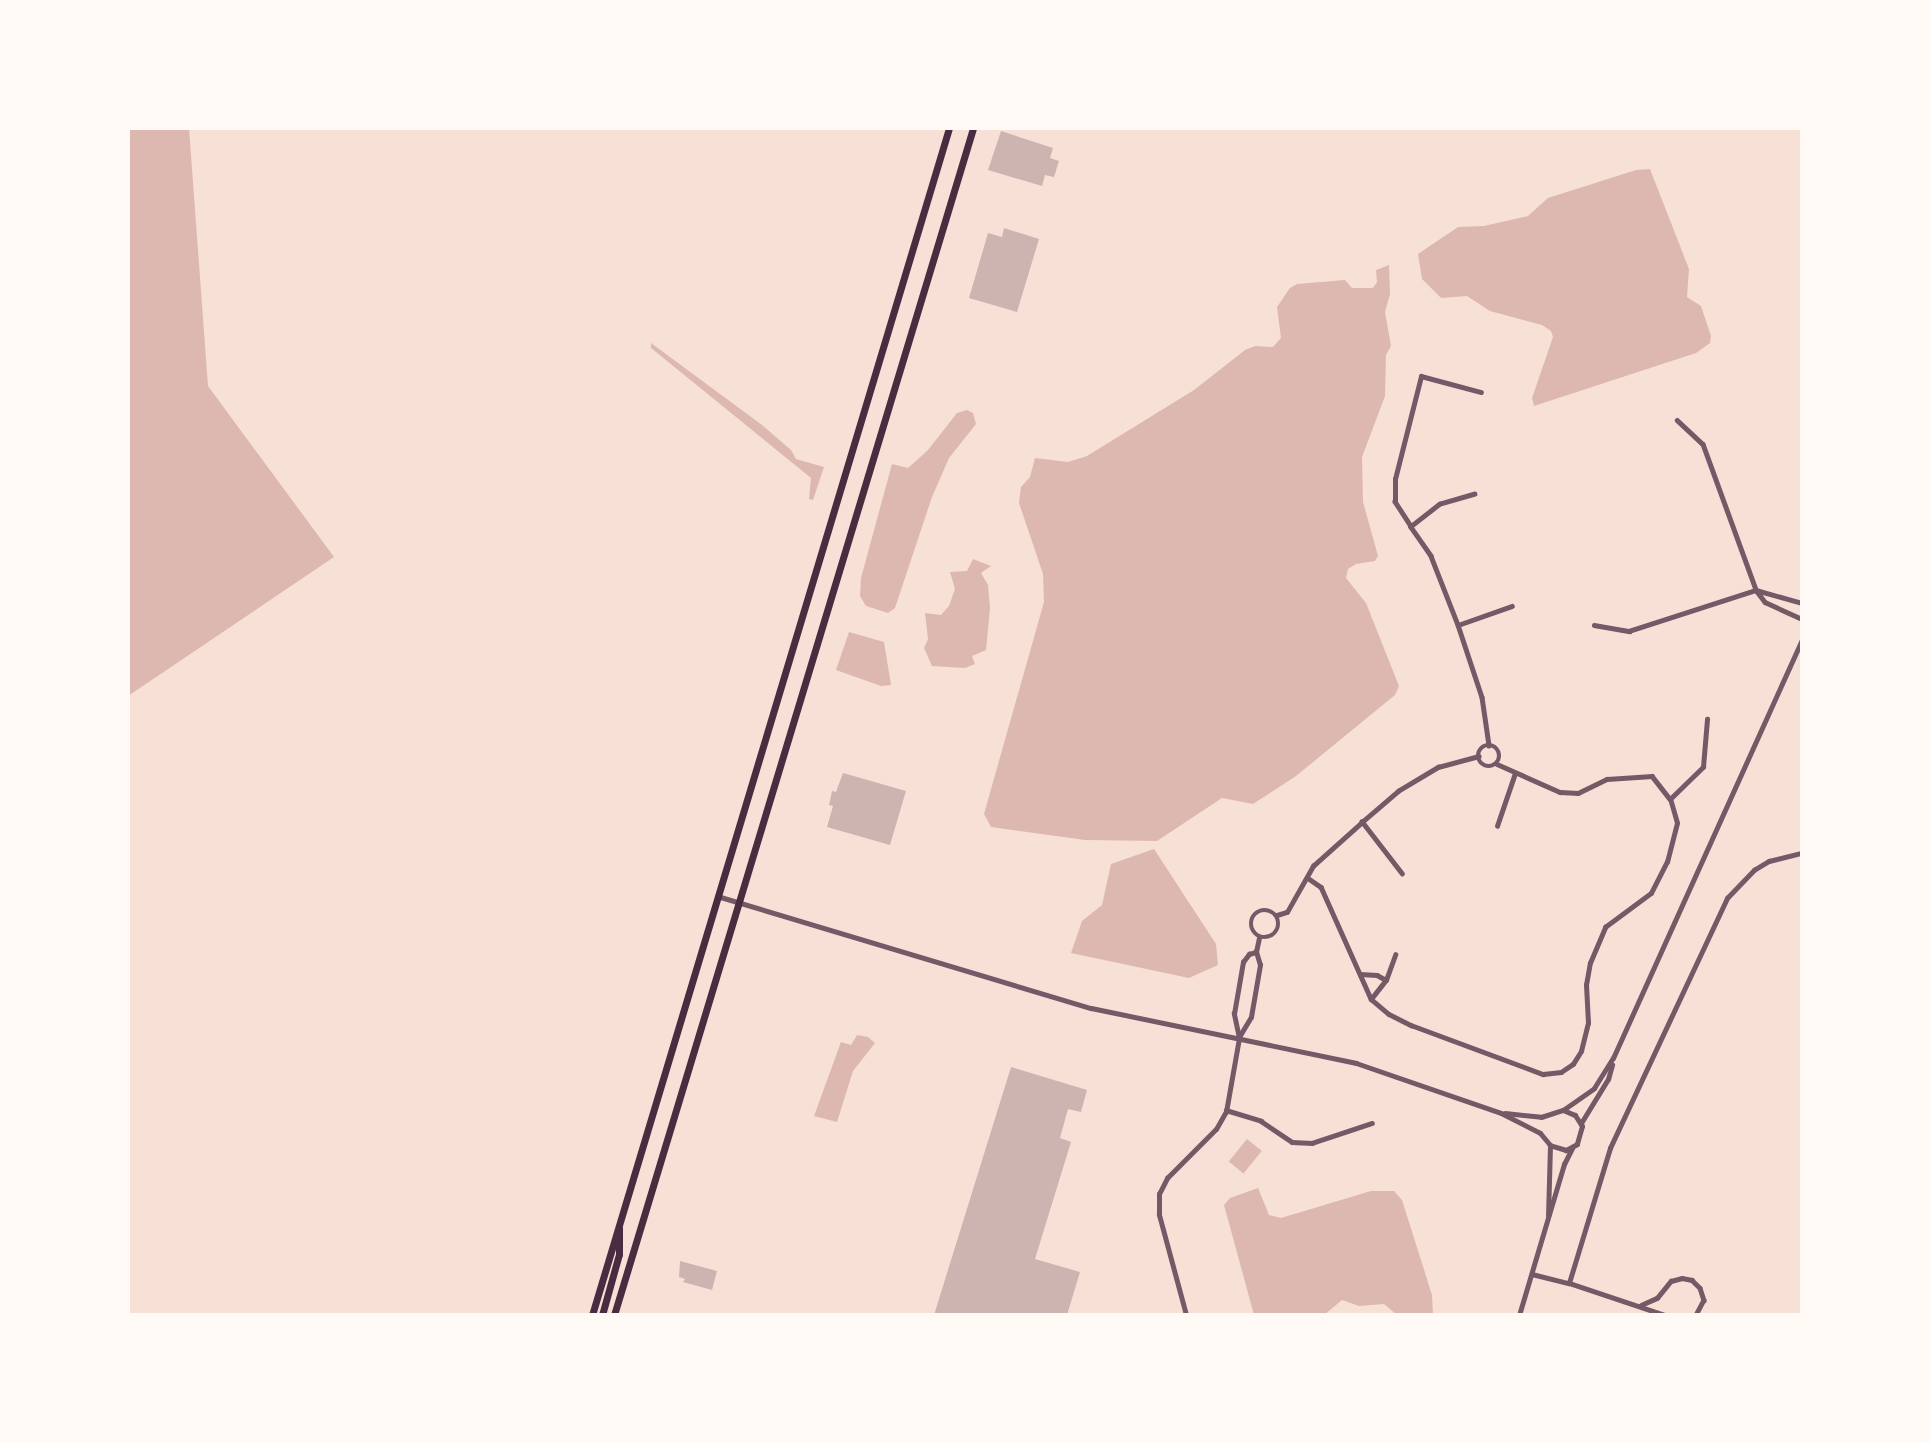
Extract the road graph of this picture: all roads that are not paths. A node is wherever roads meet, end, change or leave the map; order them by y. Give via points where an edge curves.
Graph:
1 (949, 128) edge
2 (973, 128) edge
3 (1481, 392) dead end
4 (1677, 420) dead end
5 (1475, 494) dead end
6 (1411, 527) junction
7 (1756, 590) junction
8 (1802, 603) edge
9 (1512, 606) dead end
10 (1802, 619) edge
11 (1458, 625) junction
12 (1594, 625) dead end
13 (1802, 640) edge
14 (1707, 719) dead end
15 (1489, 745) junction
16 (1479, 756) junction
17 (1497, 764) junction
18 (1515, 773) junction
19 (1670, 799) junction
20 (1362, 822) junction
21 (1497, 826) dead end
22 (1802, 852) edge
23 (1402, 874) dead end
24 (1308, 878) junction
25 (717, 895) junction
26 (738, 902) junction
27 (1277, 915) junction
28 (1259, 938) junction
29 (1256, 952) junction
30 (1395, 955) dead end
31 (1360, 974) junction
32 (1386, 980) junction
33 (1371, 999) junction
34 (1239, 1038) junction
35 (1613, 1058) junction
36 (1226, 1110) junction
37 (1563, 1110) junction
38 (1502, 1113) junction
39 (1372, 1123) dead end
40 (1581, 1123) junction
41 (1550, 1145) junction
42 (1572, 1148) junction
43 (1548, 1214) junction
44 (619, 1221) junction
45 (1532, 1274) junction
46 (1569, 1283) junction
47 (1638, 1306) junction
48 (592, 1315) edge
49 (602, 1315) edge
50 (614, 1315) edge
51 (1186, 1315) edge
52 (1519, 1315) edge
53 (1665, 1315) edge
54 (1696, 1315) edge

1 - 25 main road
2 - 26 main road
3 - 6 street via 1421,376 1395,478 1395,502
4 - 7 street via 1703,444
5 - 6 street via 1440,504
6 - 11 street via 1432,556
7 - 8 street
7 - 10 street via 1765,603
7 - 12 street via 1629,631
9 - 11 street
11 - 15 street via 1482,697
13 - 35 street
14 - 19 street via 1703,767
15 - 16 street
15 - 17 street via 1500,754
16 - 17 street via 1483,765
16 - 20 street via 1438,767 1398,791
17 - 18 street
18 - 19 street via 1560,792 1578,793 1607,779 1652,776
18 - 21 street
19 - 33 street via 1677,822 1667,862 1650,893 1605,927 1590,963 1588,1024 1573,1064 1561,1072 1543,1074 1434,1035 1389,1014
20 - 23 street
20 - 24 street via 1313,866
22 - 46 street via 1754,870 1727,898 1610,1148
24 - 27 street via 1287,912
24 - 31 street via 1321,887
25 - 26 street
25 - 44 main road
26 - 34 street via 1091,1009
26 - 50 main road
27 - 28 street via 1279,928 1272,937
27 - 28 street via 1259,910 1251,918 1251,931
28 - 29 street
29 - 34 street via 1259,965 1251,1017
29 - 34 street via 1243,962 1234,1014
30 - 32 street
31 - 32 street
31 - 33 street
32 - 33 street
34 - 36 street
34 - 38 street via 1356,1063
35 - 37 street via 1594,1088
35 - 40 street via 1608,1079
36 - 39 street via 1261,1121 1292,1142 1312,1143
36 - 51 street via 1216,1129 1167,1178 1159,1194 1159,1215
37 - 38 street via 1541,1117
37 - 40 street
38 - 41 street via 1540,1133
40 - 42 street via 1581,1139
41 - 42 street
41 - 43 street
42 - 43 street
43 - 45 street
44 - 48 main road
44 - 49 main road via 620,1254
45 - 46 street
45 - 52 street
46 - 47 street
47 - 53 street
47 - 54 street via 1650,1303 1671,1281 1682,1278 1700,1288 1704,1300

